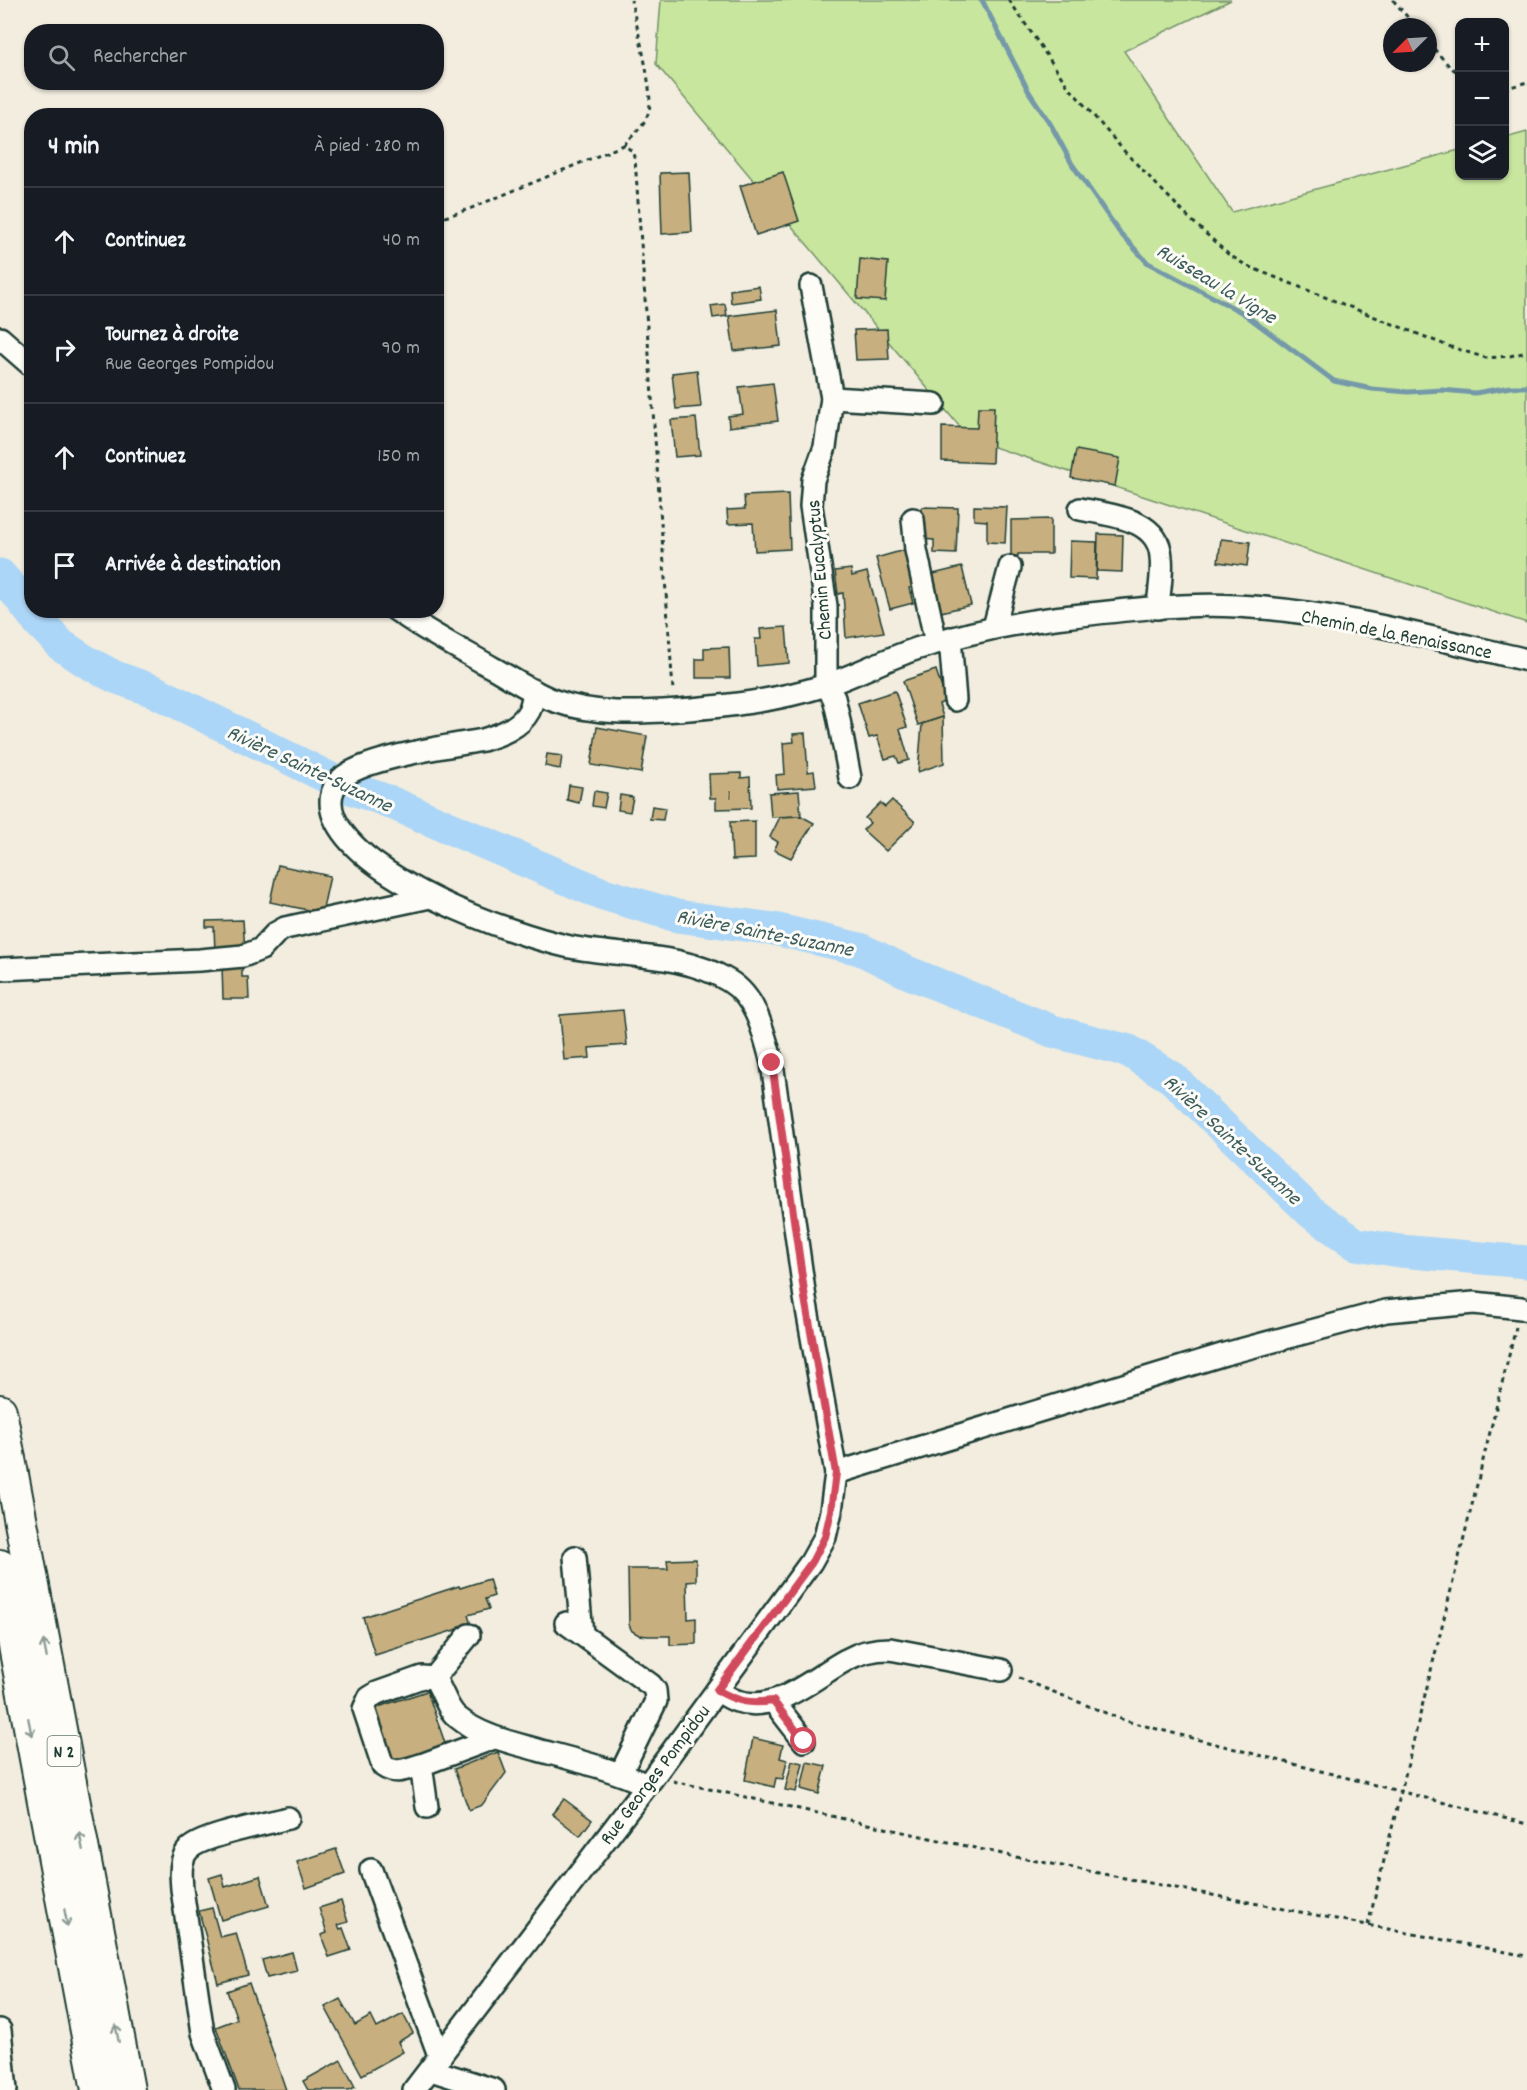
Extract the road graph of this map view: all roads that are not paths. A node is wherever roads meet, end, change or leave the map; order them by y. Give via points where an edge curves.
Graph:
1 (812, 286) dead end
2 (0, 338) edge
3 (24, 359) edge
4 (832, 398) junction
5 (934, 404) dead end
6 (1080, 509) dead end
7 (913, 519) dead end
8 (1010, 567) dead end
9 (1158, 608) junction
10 (407, 618) edge
11 (994, 627) junction
12 (943, 641) junction
13 (1527, 660) edge
14 (826, 685) junction
15 (534, 692) junction
16 (955, 700) dead end
17 (850, 778) dead end
18 (430, 897) junction
19 (2, 969) dead end
20 (1524, 1309) edge
21 (0, 1411) edge
22 (836, 1473) junction
23 (575, 1557) dead end
24 (0, 1566) edge
25 (469, 1635) dead end
26 (1001, 1670) road end
27 (434, 1678) junction
28 (717, 1690) junction
29 (773, 1701) junction
30 (494, 1738) junction
31 (804, 1741) dead end
32 (421, 1765) junction
33 (621, 1773) junction
34 (650, 1780) junction
35 (427, 1807) dead end
36 (288, 1818) dead end
37 (371, 1870) dead end
38 (0, 2030) edge
39 (435, 2064) junction
40 (6, 2090) edge
41 (98, 2090) edge
42 (128, 2090) edge
43 (224, 2090) edge
44 (414, 2090) edge
45 (494, 2090) edge

1 - 4 street, Chemin Eucalyptus
2 - 3 street
4 - 5 street
4 - 14 street, Chemin Eucalyptus via 825,447 810,493 826,606
6 - 9 street via 1124,518 1149,531 1162,555
7 - 12 street via 916,550
8 - 11 street
9 - 11 street, Chemin de la Renaissance
9 - 13 street, Chemin de la Renaissance via 1236,606 1346,620
10 - 15 street, Chemin de la Renaissance
11 - 12 street, Chemin de la Renaissance
12 - 14 street, Chemin de la Renaissance
12 - 16 street
14 - 15 street, Chemin de la Renaissance via 733,706 616,713 555,701
14 - 17 street, Chemin Eucalyptus via 834,698
15 - 18 street, Rue Georges Pompidou via 529,711 510,729 483,740 357,768 340,779 331,792 334,819 351,844
18 - 19 street via 285,928 261,949 243,956
18 - 22 street, Rue Georges Pompidou via 515,933 572,947 700,968 729,981 748,999 761,1025 772,1063 805,1298
20 - 22 street via 1474,1303 1386,1311 1225,1354
42 -> 21 highway, N 2
22 - 28 street, Rue Georges Pompidou via 825,1537 812,1562
23 - 33 street via 574,1629 655,1690 656,1701
24 -> 41 highway, N 2
25 - 27 street
26 - 29 street via 890,1649 876,1650 845,1660
27 - 30 street via 458,1718
27 - 32 street via 422,1677 377,1693 369,1698 364,1709 383,1766 400,1771
28 - 29 street via 738,1701
28 - 34 street, Rue Georges Pompidou
29 - 31 street
30 - 32 street
30 - 33 street
32 - 35 street
33 - 34 street
34 - 39 street, Rue Georges Pompidou
36 - 43 street via 202,1840 188,1850 181,1866 203,2033
37 - 39 street
38 - 40 street
39 - 44 street, Rue Georges Pompidou
39 - 45 street

